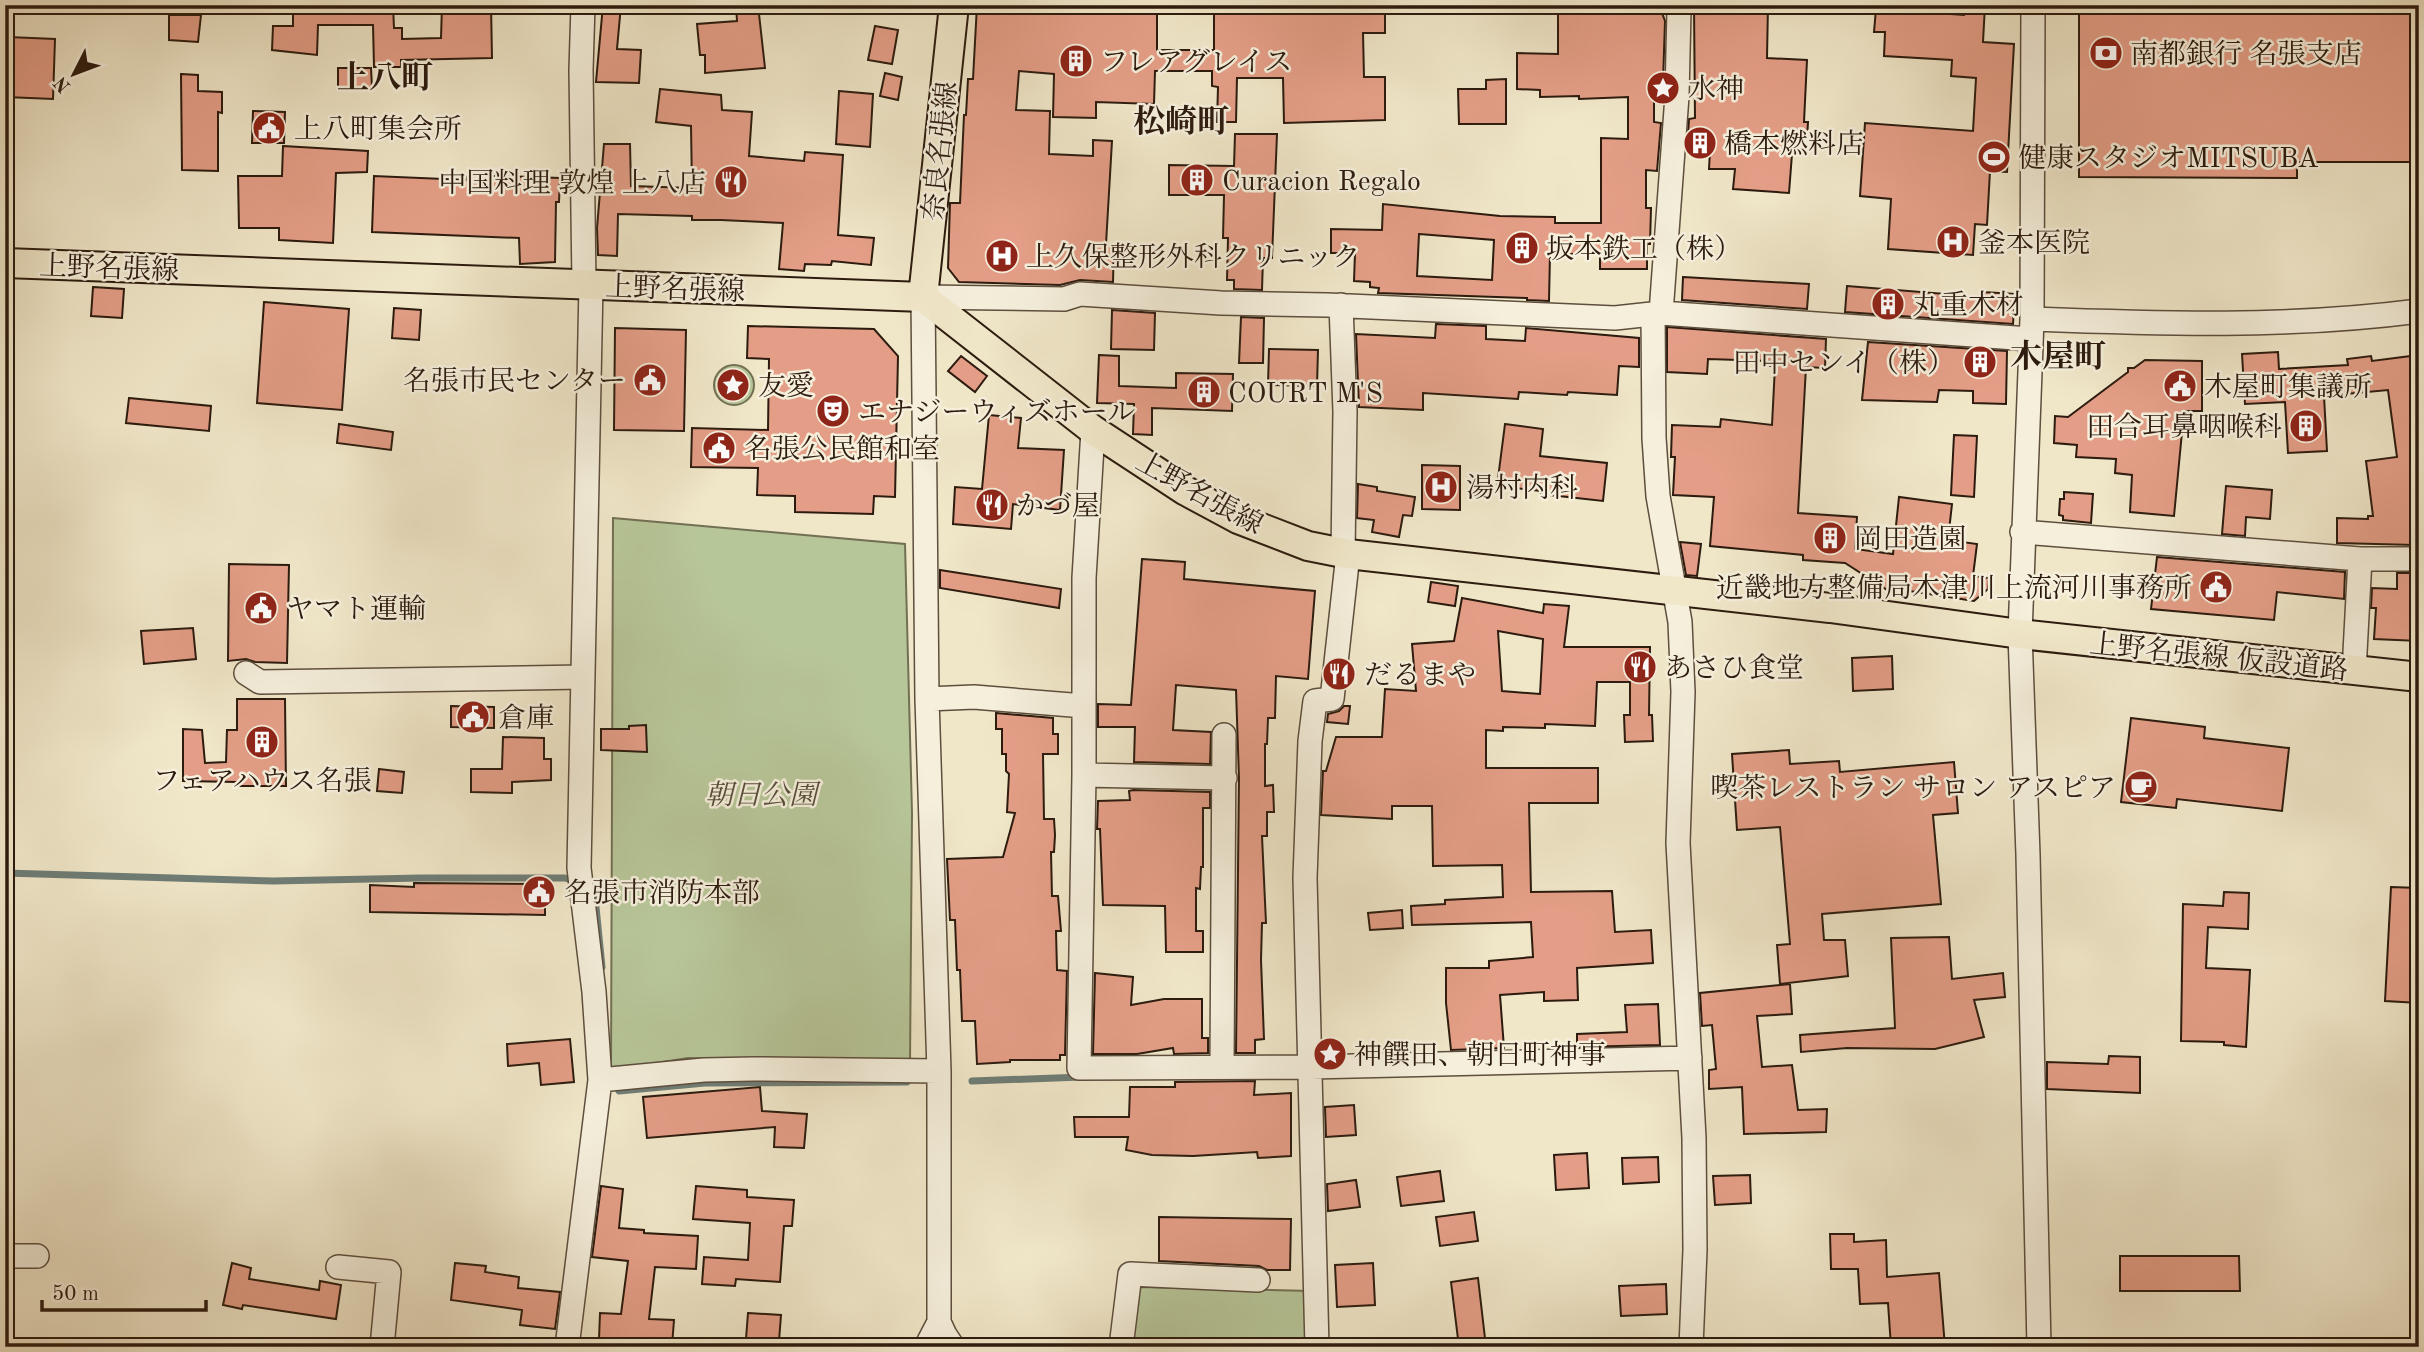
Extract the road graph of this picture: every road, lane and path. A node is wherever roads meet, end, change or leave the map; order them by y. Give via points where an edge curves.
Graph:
1 (583, 5) edge
2 (954, 5) edge
3 (1677, 5) edge
4 (2033, 5) edge
5 (5, 263) edge
6 (588, 284) junction
7 (923, 297) junction
8 (1340, 305) junction
9 (2419, 311) edge
10 (1657, 313) junction
11 (2031, 329) junction
12 (1093, 430) junction
13 (2022, 532) junction
14 (1345, 554) junction
15 (2360, 559) junction
16 (2419, 559) edge
17 (1674, 591) junction
18 (2020, 634) junction
19 (2354, 671) junction
20 (246, 673) dead end
21 (583, 677) junction
22 (2419, 677) edge
23 (928, 699) junction
24 (1084, 706) junction
25 (1224, 735) dead end
26 (1084, 775) junction
27 (1225, 778) junction
28 (1690, 1058) junction
29 (1222, 1066) junction
30 (1311, 1067) junction
31 (939, 1071) junction
32 (609, 1079) junction
33 (5, 1255) edge
34 (37, 1256) dead end
35 (338, 1267) dead end
36 (1258, 1280) dead end
37 (939, 1322) junction
38 (382, 1347) edge
39 (567, 1347) edge
40 (926, 1347) edge
41 (953, 1347) edge
42 (1121, 1347) edge
43 (1317, 1347) edge
44 (1691, 1347) edge
45 (2039, 1347) edge

1 - 6 street
2 - 7 main road, 奈良名張線
3 - 10 street via 1677,96
4 - 11 street
5 - 6 main road, 上野名張線
6 - 7 main road, 上野名張線
6 - 21 street
7 - 8 street via 1064,299 1080,294
7 - 12 main road, 上野名張線
7 - 23 street
8 - 10 street via 1615,318
8 - 14 street
9 - 11 street via 2351,320
10 - 11 street
10 - 17 street via 1654,438 1658,496
11 - 13 street
12 - 14 main road, 上野名張線 via 1238,519 1308,546
12 - 24 street via 1084,578
13 - 15 street
13 - 18 street
14 - 17 main road, 上野名張線
14 - 30 street via 1332,699 1315,701 1310,741 1306,878
15 - 16 street
15 - 19 street
17 - 18 main road, 上野名張線
17 - 28 street via 1683,692 1678,843
18 - 19 main road, 上野名張線 仮設道路
18 - 45 street
19 - 22 main road, 上野名張線 仮設道路
20 - 21 street via 260,682
21 - 32 street via 581,882
23 - 24 street via 974,697
23 - 31 street
24 - 26 street
25 - 27 street
26 - 27 street
26 - 29 street via 1079,1068
27 - 29 street
28 - 30 street
28 - 44 street via 1696,1250
29 - 30 street
30 - 43 street
31 - 32 street via 704,1070
31 - 37 street
32 - 39 street
33 - 34 street
35 - 38 street via 389,1272
36 - 42 street via 1130,1274
37 - 40 street
37 - 41 street

